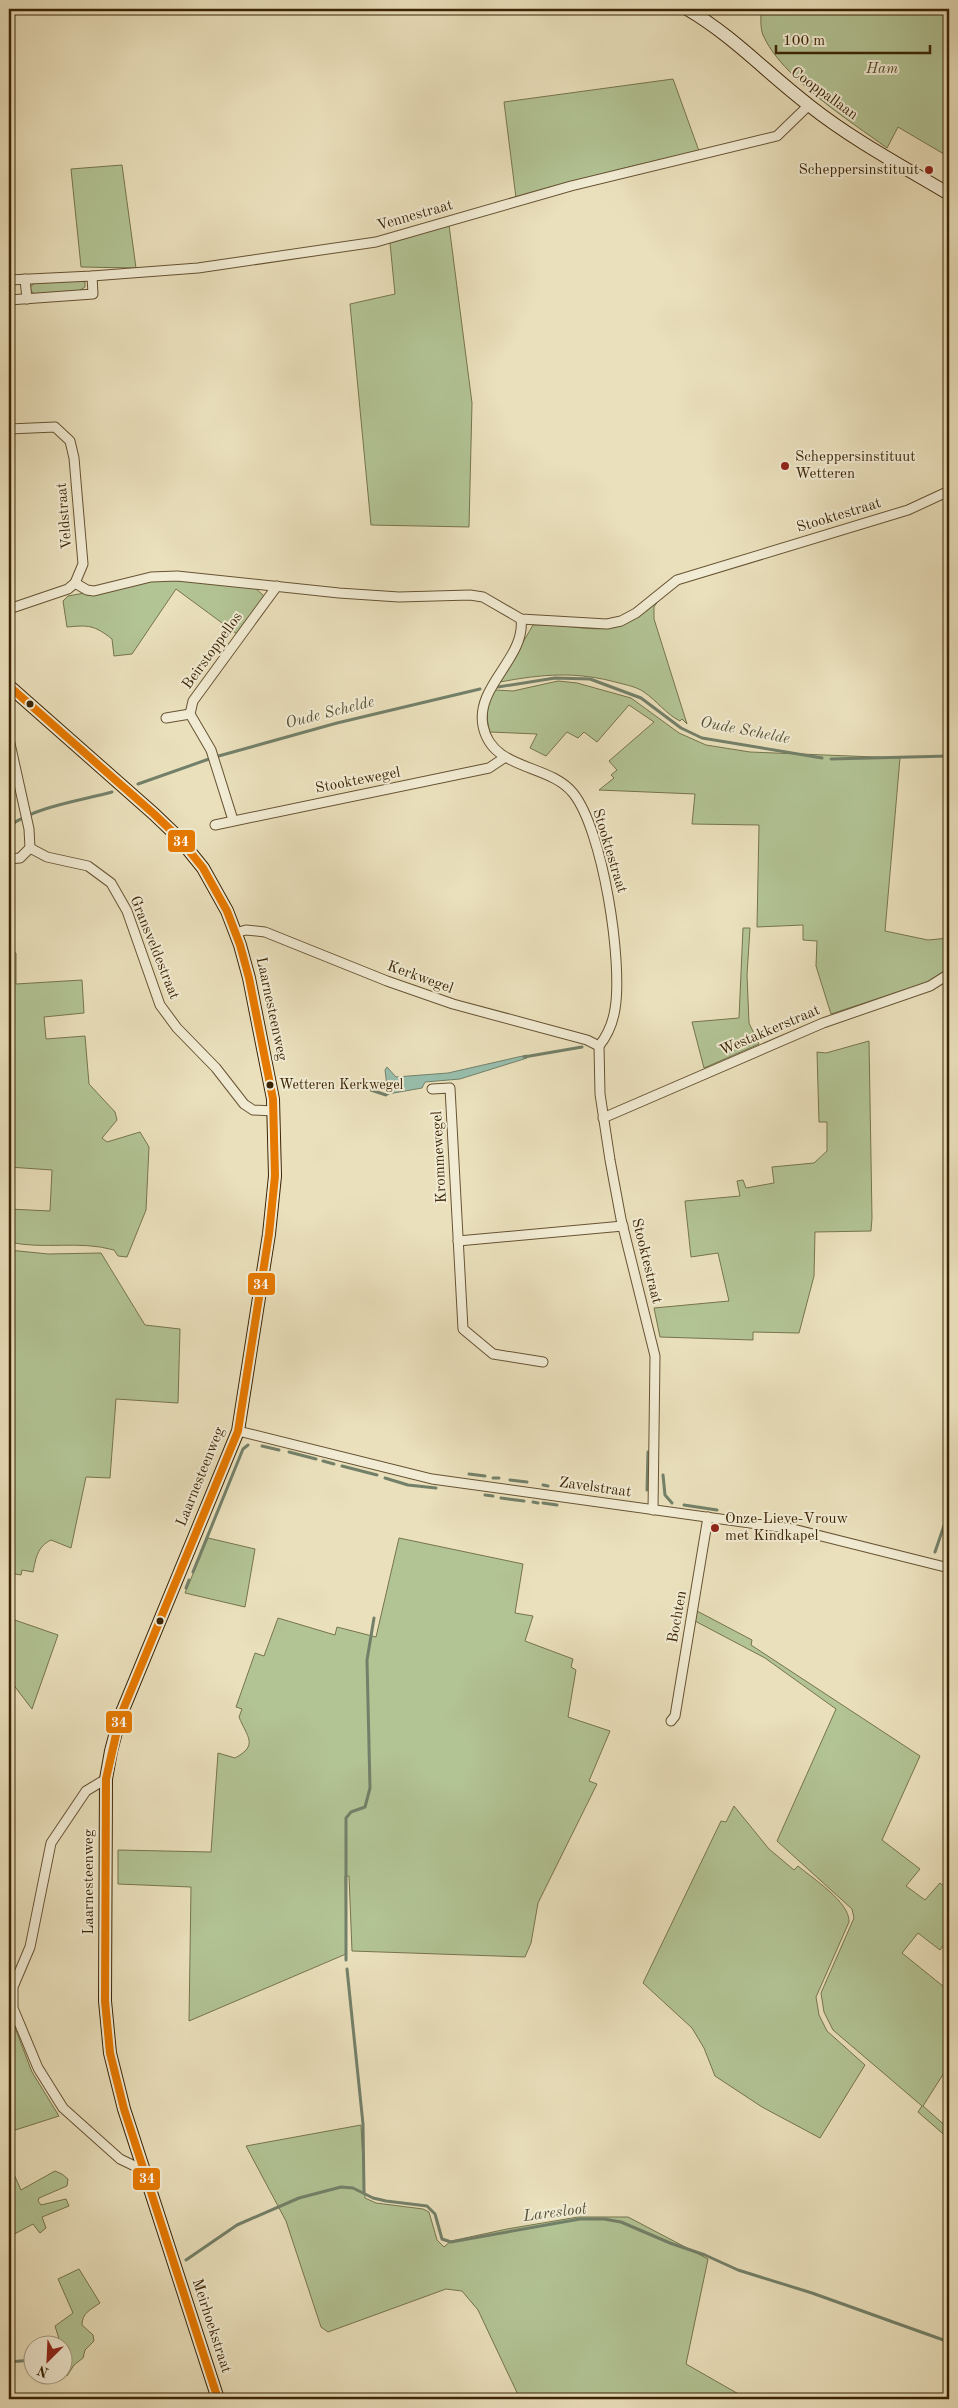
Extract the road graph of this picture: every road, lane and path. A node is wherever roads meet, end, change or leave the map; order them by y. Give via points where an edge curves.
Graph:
1 (687, 9) edge
2 (809, 105) junction
3 (949, 194) edge
4 (92, 276) junction
5 (25, 279) junction
6 (9, 280) edge
7 (27, 299) junction
8 (9, 300) edge
9 (9, 429) edge
10 (949, 491) edge
11 (75, 583) junction
12 (278, 586) junction
13 (9, 609) edge
14 (521, 619) junction
15 (9, 686) edge
16 (190, 714) junction
17 (166, 718) dead end
18 (9, 739) edge
19 (504, 758) junction
20 (232, 820) junction
21 (215, 825) dead end
22 (30, 848) junction
23 (9, 859) edge
24 (235, 933) junction
25 (949, 974) edge
26 (599, 1046) junction
27 (432, 1089) dead end
28 (274, 1111) junction
29 (603, 1118) junction
30 (623, 1226) junction
31 (458, 1241) junction
32 (543, 1362) dead end
33 (238, 1431) junction
34 (653, 1510) junction
35 (708, 1517) junction
36 (949, 1568) edge
37 (671, 1721) dead end
38 (106, 1779) junction
39 (145, 2171) junction
40 (174, 2264) joint
41 (218, 2399) edge

1 - 2 street, Cooppallaan via 723,32
2 - 3 street, Cooppallaan
2 - 4 street, Vennestraat via 777,136 580,184 376,242 214,266
4 - 5 street, Vennestraat
4 - 7 street via 93,294
5 - 6 street, Vennestraat
5 - 7 street
7 - 8 street
9 - 11 street, Veldstraat via 55,427 70,441 82,564
10 - 14 street, Stooktestraat via 908,510 677,580 621,621 607,624
11 - 12 street via 94,591 151,577 178,576
11 - 13 street via 58,593
12 - 14 street via 398,597 470,595 483,598
12 - 16 street, Beirstoppellos via 193,701
14 - 19 street, Stooktestraat via 520,636 482,713 483,727 492,746
15 - 24 street, Laarnesteenweg via 178,837 203,868 227,911
16 - 17 street
16 - 20 street, Beirstoppellos via 211,750
18 - 22 street via 28,824
19 - 20 street, Stooktewegel via 488,768
19 - 26 street, Stooktestraat via 562,782 573,792 599,856 610,901 617,993 615,1011 606,1037
20 - 21 street, Stooktewegel
22 - 23 street via 20,858
22 - 28 street, Gransveldestraat via 47,857 88,866 111,883 127,911 160,1005 244,1104 253,1110
24 - 26 street, Kerkwegel via 246,930 264,932 453,1004
24 - 28 street, Laarnesteenweg via 249,978
25 - 29 street, Westakkerstraat via 930,986 823,1023
26 - 29 street, Stooktestraat
27 - 31 street, Krommewegel via 450,1088
28 - 33 street, Laarnesteenweg via 276,1168 269,1234
29 - 30 street, Stooktestraat
30 - 31 street
30 - 34 street, Stooktestraat via 655,1356
31 - 32 street, Krommewegel via 463,1329 493,1354
33 - 34 street, Zavelstraat via 432,1479
33 - 38 street, Laarnesteenweg via 120,1717
34 - 35 street, Zavelstraat
35 - 36 street, Zavelstraat via 793,1529
35 - 37 street, Bochten via 675,1716
38 - 39 street, Laarnesteenweg via 105,2001 108,2034 124,2109
38 - 39 street via 86,1791 51,1842 30,1947 13,1987 12,1998 13,2008 38,2068 63,2108 120,2158
39 - 40 street, Laarnesteenweg
40 - 41 street, Meirhoekstraat

